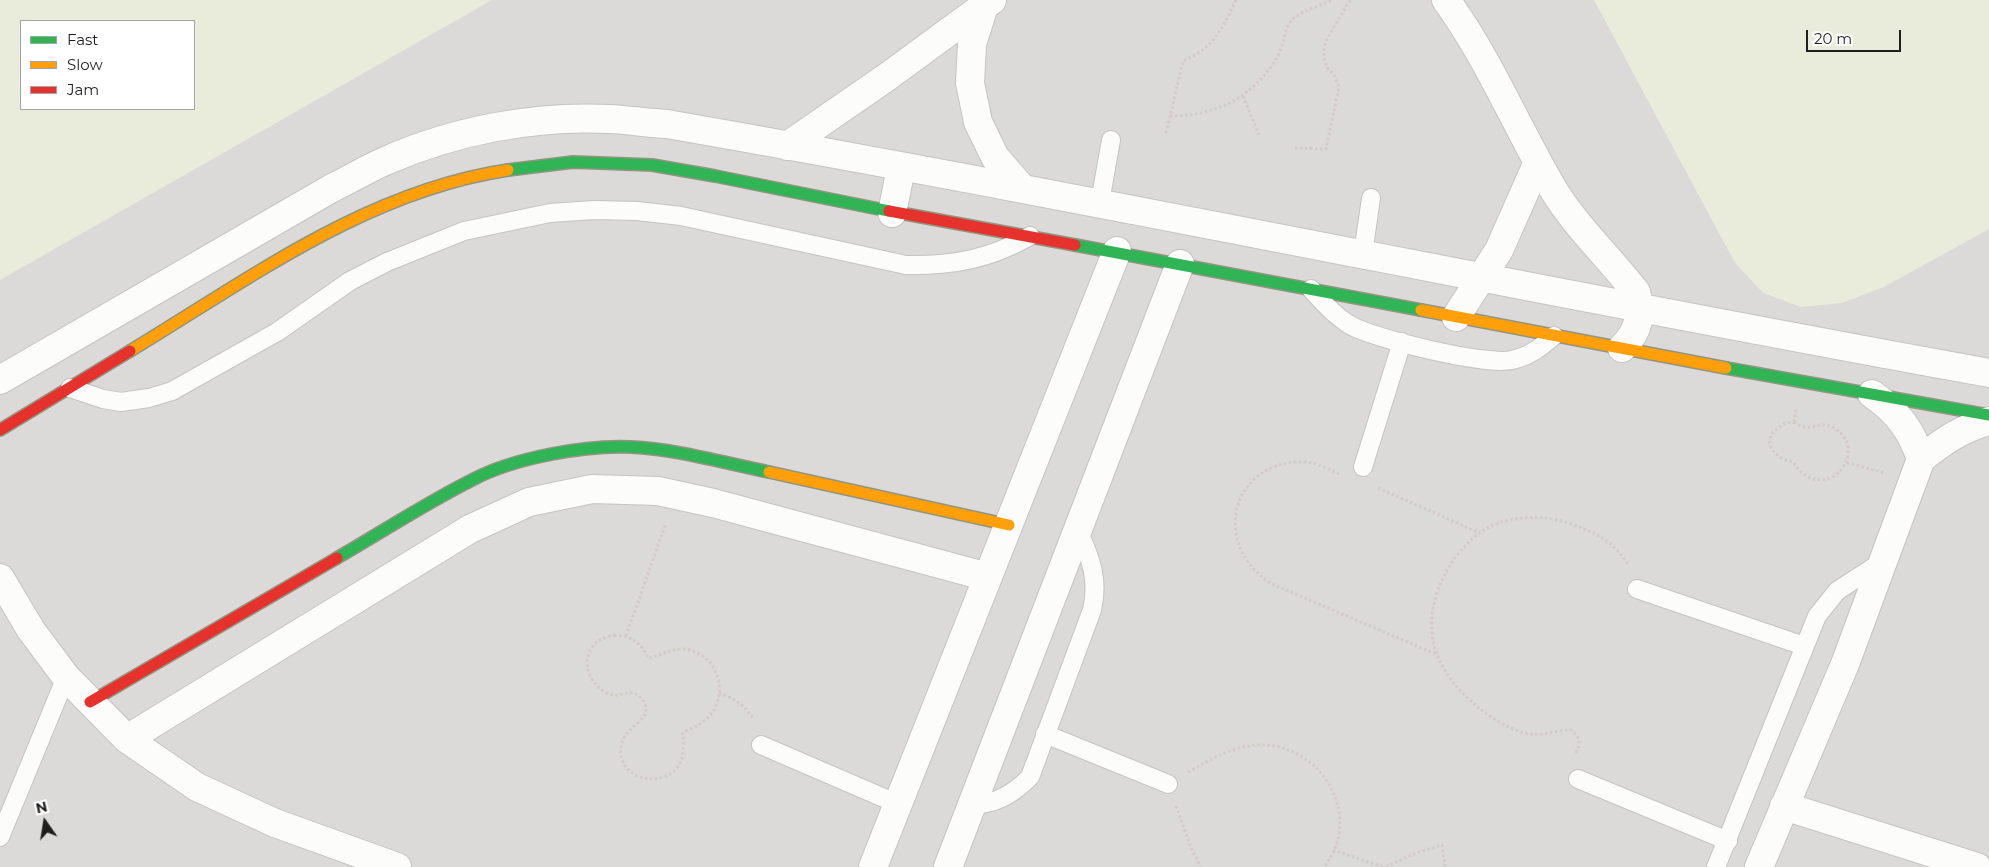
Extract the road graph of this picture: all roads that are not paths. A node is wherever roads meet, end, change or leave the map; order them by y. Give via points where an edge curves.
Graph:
1 (1446, 0) edge
2 (988, 3) edge
3 (1111, 140) dead end
4 (787, 146) junction
5 (1538, 162) junction
6 (901, 168) junction
7 (1021, 187) junction
8 (1370, 198) dead end
9 (1100, 202) junction
10 (892, 212) junction
11 (1030, 236) junction
12 (1117, 251) junction
13 (1363, 254) junction
14 (1180, 264) junction
15 (1483, 277) junction
16 (1312, 289) junction
17 (1640, 309) junction
18 (1456, 317) junction
19 (1554, 336) junction
20 (1402, 342) junction
21 (1622, 348) junction
22 (1989, 373) edge
23 (0, 380) edge
24 (70, 388) junction
25 (1872, 394) junction
26 (1989, 415) edge
27 (1989, 421) edge
28 (0, 430) edge
29 (1363, 467) dead end
30 (1917, 470) junction
31 (1008, 525) junction
32 (1078, 531) junction
33 (1884, 560) junction
34 (988, 577) junction
35 (0, 578) edge
36 (1637, 589) road end
37 (1804, 646) junction
38 (66, 677) junction
39 (90, 702) junction
40 (1045, 734) junction
41 (127, 739) junction
42 (761, 745) road end
43 (1578, 779) road end
44 (1168, 784) road end
45 (898, 804) junction
46 (972, 805) junction
47 (1784, 806) junction
48 (0, 837) edge
49 (1728, 842) junction
50 (397, 867) edge
51 (873, 867) edge
52 (948, 867) edge
53 (1716, 867) edge
54 (1759, 867) edge
55 (1977, 867) edge

1 - 5 street via 1482,55
2 - 4 street via 887,78
2 - 7 street via 972,44 970,83 978,122 995,157
3 - 9 lane
4 - 6 street
4 - 23 street via 667,124 610,119 542,121 494,128 438,142 383,162 332,188
5 - 15 street via 1514,221
5 - 17 street via 1568,212 1636,292
6 - 7 street
6 - 10 street
7 - 9 street
8 - 13 lane
9 - 13 street
10 - 11 street
10 - 24 street via 658,165 558,163 509,168 416,192 332,229
11 - 12 street
11 - 24 lane via 968,262 906,265 681,216 620,210 550,213 464,231 387,262 350,282 278,332 172,391 121,402
12 - 14 street
12 - 31 street
13 - 15 street
14 - 16 street
14 - 32 street
15 - 17 street
15 - 18 street
16 - 18 street
16 - 20 lane via 1328,308 1350,325 1363,332
17 - 21 street via 1639,324
17 - 22 street
18 - 19 street
19 - 20 lane via 1537,351 1497,362
19 - 21 street
20 - 29 lane
21 - 25 street
24 - 28 street
25 - 26 street
25 - 30 street via 1890,406 1904,422 1914,440
27 - 30 street via 1946,440
30 - 33 street
31 - 34 street
31 - 39 street via 685,454 631,447 578,450 524,460 473,479
32 - 40 lane via 1096,577 1096,595
32 - 46 street
33 - 37 lane via 1844,586 1825,603
33 - 47 street via 1845,664
34 - 41 street via 713,502 658,491 592,489 528,502 470,530
34 - 45 street
35 - 38 street via 31,630
36 - 37 lane
37 - 49 lane
38 - 39 street
38 - 48 lane
39 - 41 street
40 - 44 lane
40 - 46 lane via 1030,777 1020,787 997,801
41 - 50 street via 197,787 275,823
42 - 45 lane
43 - 49 lane
45 - 51 street
46 - 52 street
47 - 54 street
47 - 55 street
49 - 53 lane

